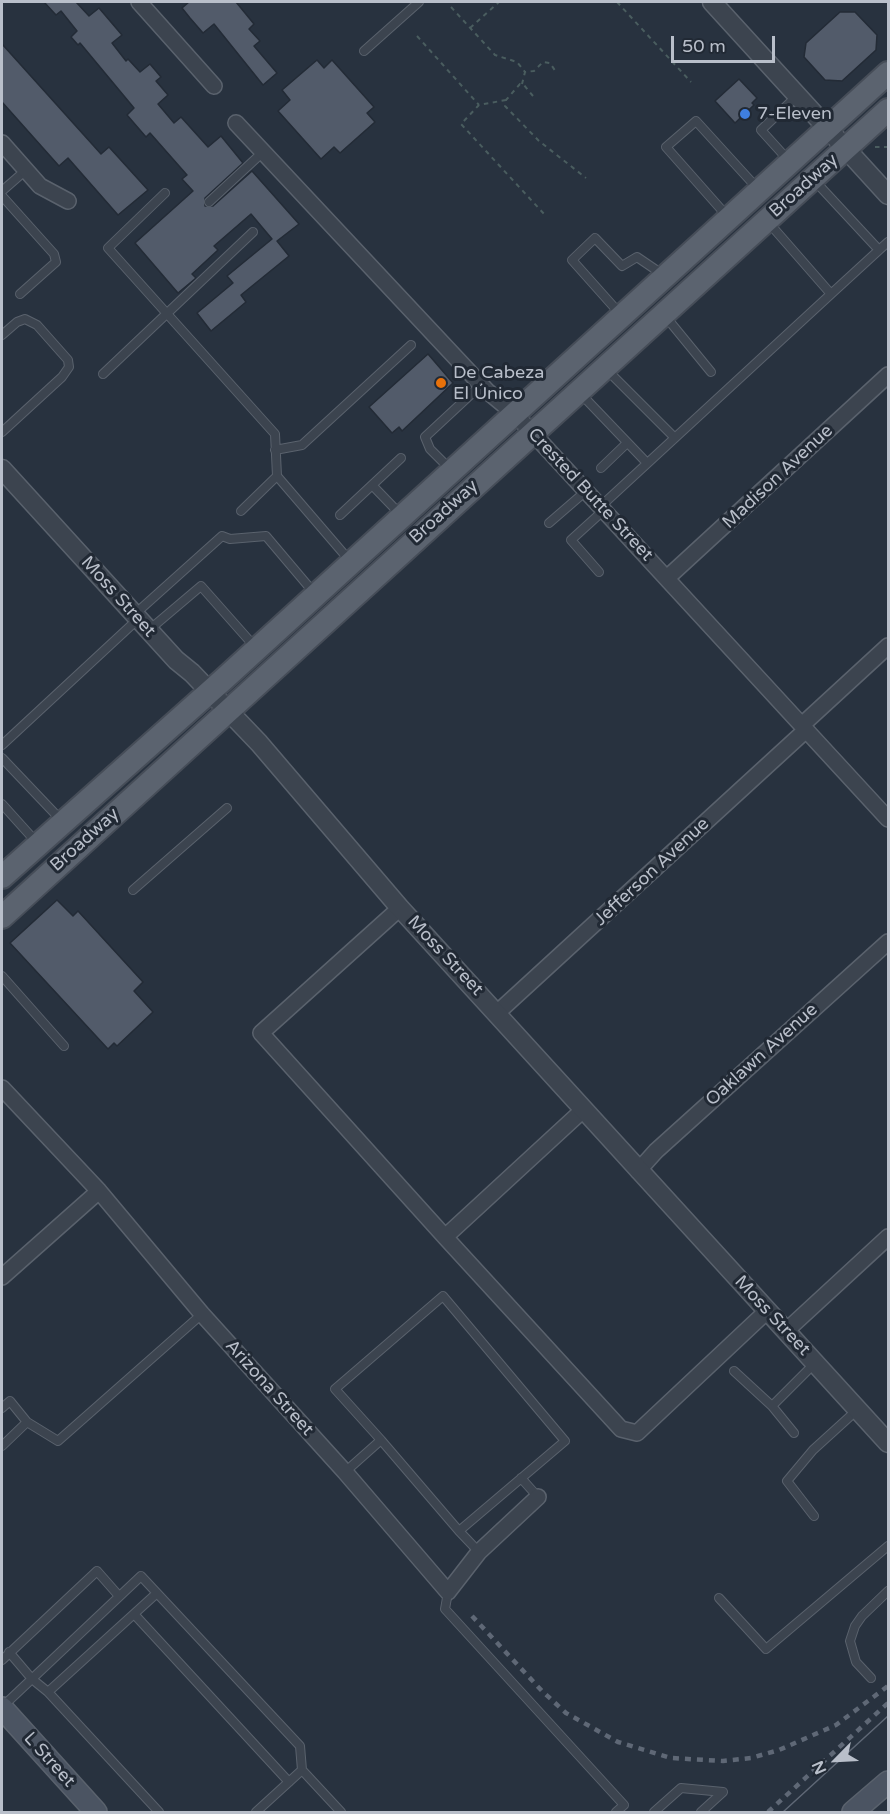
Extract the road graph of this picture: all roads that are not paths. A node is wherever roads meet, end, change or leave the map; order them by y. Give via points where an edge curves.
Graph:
1 (139, 2) edge
2 (419, 2) edge
3 (712, 2) edge
4 (364, 51) dead end
5 (888, 73) edge
6 (214, 86) dead end
7 (797, 96) junction
8 (888, 110) edge
9 (236, 123) dead end
10 (828, 129) junction
11 (2, 143) edge
12 (846, 149) junction
13 (263, 152) junction
14 (791, 163) junction
15 (26, 170) junction
16 (813, 179) junction
17 (760, 191) junction
18 (165, 193) dead end
19 (2, 194) edge
20 (888, 195) edge
21 (68, 201) dead end
22 (209, 202) dead end
23 (729, 219) junction
24 (766, 220) junction
25 (253, 232) dead end
26 (888, 242) edge
27 (879, 250) junction
28 (666, 276) junction
29 (20, 294) dead end
30 (831, 294) junction
31 (168, 314) junction
32 (663, 314) junction
33 (622, 316) junction
34 (2, 335) edge
35 (411, 345) dead end
36 (604, 367) junction
37 (711, 372) dead end
38 (103, 374) dead end
39 (888, 375) edge
40 (482, 384) junction
41 (578, 391) junction
42 (515, 414) junction
43 (2, 432) edge
44 (532, 432) junction
45 (675, 438) junction
46 (627, 443) junction
47 (274, 450) junction
48 (401, 458) dead end
49 (647, 464) junction
50 (601, 468) dead end
51 (2, 470) edge
52 (452, 471) junction
53 (277, 476) junction
54 (372, 485) junction
55 (586, 491) junction
56 (602, 508) junction
57 (241, 511) dead end
58 (340, 515) dead end
59 (402, 516) junction
60 (549, 523) dead end
61 (351, 562) junction
62 (598, 572) dead end
63 (667, 578) junction
64 (316, 595) junction
65 (140, 622) junction
66 (888, 645) edge
67 (256, 649) junction
68 (209, 692) junction
69 (227, 710) junction
70 (804, 727) junction
71 (2, 745) edge
72 (2, 758) edge
73 (2, 804) edge
74 (227, 808) dead end
75 (888, 819) edge
76 (63, 822) junction
77 (39, 845) junction
78 (2, 877) edge
79 (133, 890) dead end
80 (400, 908) junction
81 (2, 917) edge
82 (888, 942) edge
83 (2, 976) edge
84 (497, 1013) junction
85 (64, 1046) dead end
86 (2, 1088) edge
87 (584, 1110) junction
88 (638, 1171) junction
89 (99, 1191) junction
90 (445, 1237) junction
91 (888, 1237) edge
92 (2, 1277) edge
93 (768, 1311) junction
94 (202, 1314) junction
95 (786, 1331) junction
96 (815, 1363) junction
97 (734, 1371) dead end
98 (772, 1406) junction
99 (2, 1408) edge
100 (858, 1409) junction
101 (27, 1422) junction
102 (794, 1433) dead end
103 (381, 1440) junction
104 (888, 1443) edge
105 (2, 1446) edge
106 (345, 1472) junction
107 (521, 1478) junction
108 (538, 1497) joint
109 (814, 1516) dead end
110 (459, 1532) junction
111 (888, 1546) edge
112 (479, 1552) junction
113 (888, 1591) edge
114 (448, 1592) junction
115 (157, 1593) junction
116 (119, 1596) junction
117 (719, 1598) dead end
118 (134, 1614) junction
119 (9, 1652) junction
120 (2, 1660) edge
121 (871, 1678) dead end
122 (32, 1679) junction
123 (48, 1692) junction
124 (2, 1708) edge
125 (302, 1770) junction
126 (289, 1782) junction
127 (888, 1782) edge
128 (96, 1812) edge
129 (159, 1812) edge
130 (256, 1812) edge
131 (341, 1812) edge
132 (616, 1812) edge
133 (654, 1812) edge
134 (701, 1812) edge
135 (853, 1812) edge

1 - 6 street
2 - 4 lane
3 - 7 street
5 - 10 main road, Broadway
7 - 10 street
7 - 14 lane via 761,130
8 - 12 main road, Broadway
9 - 13 street, Crested Butte Street
10 - 12 street
10 - 14 main road, Broadway
11 - 15 street
12 - 16 main road, Broadway
12 - 20 street
13 - 22 lane
13 - 40 street, Crested Butte Street
14 - 17 main road, Broadway
15 - 19 lane
15 - 21 street via 40,186
16 - 24 main road, Broadway
16 - 27 lane
17 - 23 main road, Broadway
17 - 23 lane via 696,121 666,147
18 - 31 lane via 108,248
19 - 29 lane via 54,254 56,262
23 - 28 main road, Broadway
24 - 30 lane
24 - 32 main road, Broadway
25 - 31 lane
26 - 27 lane
27 - 30 lane
28 - 33 main road, Broadway
28 - 33 lane via 637,257 622,266 595,238 572,260
30 - 45 lane
31 - 38 lane
31 - 47 lane via 275,434
32 - 36 main road, Broadway
32 - 37 lane
33 - 42 main road, Broadway
34 - 43 lane via 25,319 37,325 68,360 69,367
35 - 47 lane via 302,445
36 - 41 main road, Broadway
36 - 45 lane
39 - 63 street, Madison Avenue
40 - 42 street, Crested Butte Street
40 - 52 lane via 425,437
41 - 44 main road, Broadway
41 - 46 lane
42 - 44 street, Crested Butte Street
42 - 52 main road, Broadway
44 - 55 street, Crested Butte Street
44 - 69 main road, Broadway
45 - 49 lane
46 - 49 lane
46 - 50 lane
47 - 53 lane
48 - 54 lane
49 - 56 lane
51 - 65 street, Moss Street
52 - 59 main road, Broadway
53 - 57 lane
53 - 61 lane
54 - 58 lane
54 - 59 lane
55 - 56 street, Crested Butte Street
55 - 60 lane
56 - 62 lane via 571,540
56 - 63 street, Crested Butte Street
59 - 61 main road, Broadway
61 - 64 main road, Broadway
63 - 70 street, Crested Butte Street
64 - 65 lane via 266,536 222,536
64 - 67 main road, Broadway
65 - 67 lane via 201,586
65 - 68 street, Moss Street
65 - 71 lane
66 - 70 street, Jefferson Avenue
67 - 68 main road, Broadway
68 - 69 street, Moss Street
68 - 76 main road, Broadway
69 - 80 street, Moss Street
69 - 81 main road, Broadway
70 - 75 street, Crested Butte Street
70 - 84 street, Jefferson Avenue
72 - 76 lane
73 - 77 lane
74 - 79 lane
76 - 77 main road, Broadway
77 - 78 main road, Broadway
80 - 84 street, Moss Street
80 - 90 street via 261,1034
82 - 88 street, Oaklawn Avenue
83 - 85 lane
84 - 87 street, Moss Street
86 - 89 street, Arizona Street
87 - 88 street, Moss Street
87 - 90 street
88 - 93 street, Moss Street
89 - 92 street
89 - 94 street, Arizona Street
90 - 93 street via 621,1429 637,1433
91 - 95 street
93 - 95 street, Moss Street
94 - 101 lane via 58,1442
94 - 106 street, Arizona Street
95 - 96 street, Moss Street
96 - 98 lane
96 - 100 street, Moss Street
97 - 98 lane
98 - 102 lane
99 - 101 lane via 10,1401
100 - 104 street, Moss Street
100 - 109 lane via 813,1449 787,1481
101 - 105 lane
103 - 106 lane
103 - 107 lane via 334,1389 442,1296 565,1441
103 - 110 lane
106 - 114 street, Arizona Street
107 - 108 lane
107 - 110 lane
108 - 112 street
110 - 112 lane
111 - 117 lane via 766,1648
112 - 114 street
113 - 121 lane via 862,1616 850,1641 856,1662
114 - 132 lane via 445,1609 624,1805
115 - 116 lane via 141,1576
115 - 118 lane
115 - 125 lane via 300,1746
116 - 119 lane via 97,1571
116 - 122 lane
118 - 123 lane
118 - 126 lane
119 - 120 lane
119 - 122 lane
122 - 123 lane
122 - 124 lane
123 - 129 lane
124 - 128 main road, L Street
125 - 126 lane
125 - 131 lane
126 - 130 lane
127 - 135 main road
133 - 134 lane via 681,1788 723,1792

